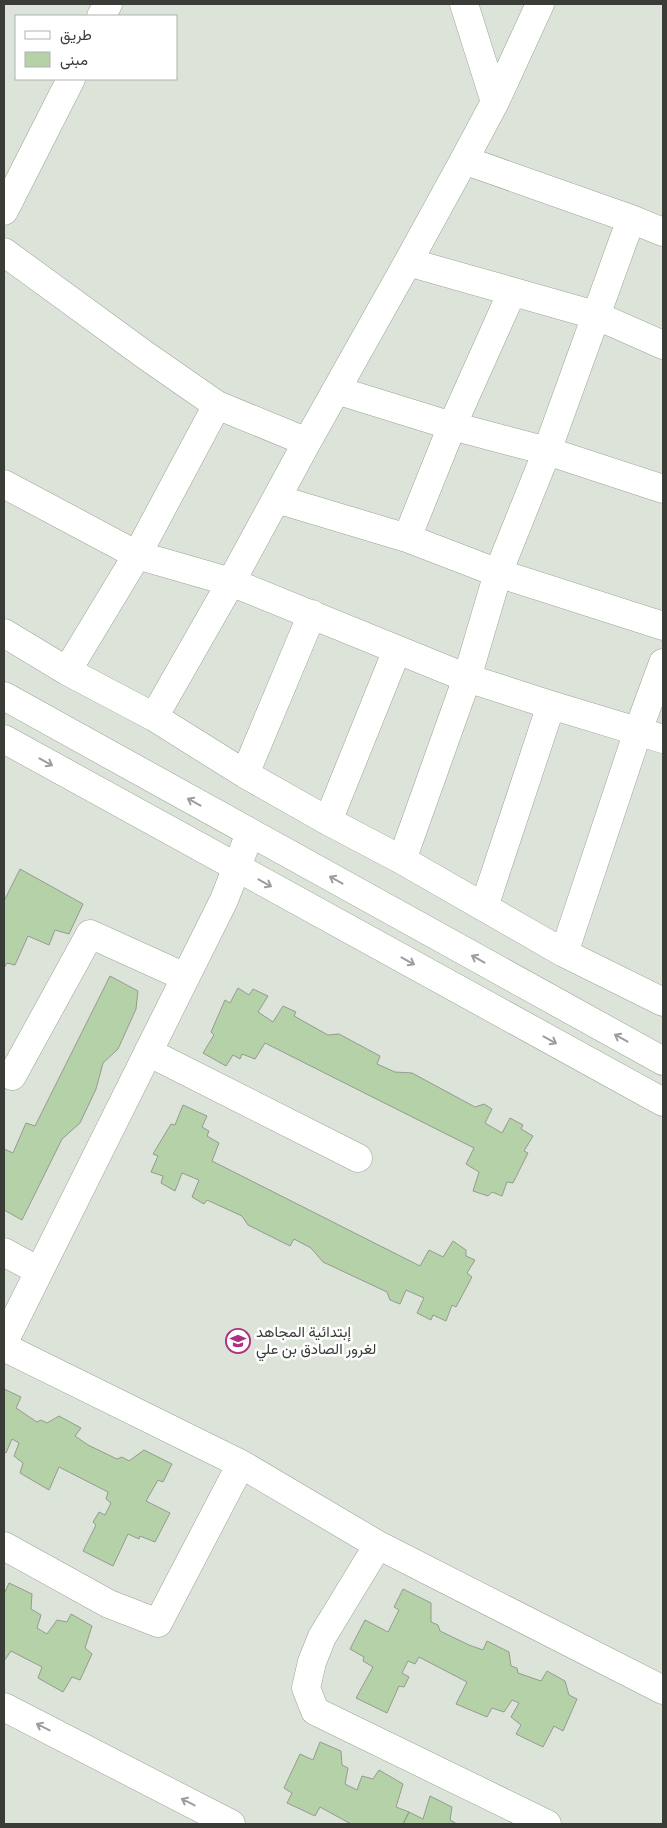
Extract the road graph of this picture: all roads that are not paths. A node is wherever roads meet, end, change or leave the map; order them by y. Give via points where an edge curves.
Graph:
1 (108, 4) edge
2 (464, 4) edge
3 (540, 4) edge
4 (102, 15) edge
5 (70, 80) edge
6 (495, 102) junction
7 (464, 160) junction
8 (4, 211) edge
9 (632, 219) junction
10 (663, 232) edge
11 (4, 252) edge
12 (408, 262) junction
13 (512, 292) junction
14 (595, 315) junction
15 (663, 345) edge
16 (336, 390) junction
17 (217, 405) junction
18 (452, 426) junction
19 (307, 442) junction
20 (547, 451) junction
21 (4, 484) edge
22 (663, 489) edge
23 (276, 500) junction
24 (408, 538) junction
25 (137, 555) junction
26 (498, 573) junction
27 (231, 582) junction
28 (312, 614) junction
29 (663, 626) edge
30 (4, 633) edge
31 (397, 650) junction
32 (663, 663) edge
33 (68, 671) junction
34 (467, 678) junction
35 (4, 696) edge
36 (551, 705) junction
37 (154, 717) junction
38 (651, 735) edge
39 (4, 739) edge
40 (245, 774) junction
41 (328, 822) junction
42 (250, 833) junction
43 (402, 860) junction
44 (236, 866) junction
45 (484, 907) junction
46 (564, 953) junction
47 (186, 977) junction
48 (663, 1002) edge
49 (148, 1052) junction
50 (663, 1061) edge
51 (12, 1076) dead end
52 (663, 1102) edge
53 (358, 1158) dead end
54 (4, 1252) edge
55 (39, 1271) junction
56 (4, 1342) edge
57 (4, 1347) edge
58 (241, 1464) junction
59 (378, 1545) junction
60 (4, 1546) edge
61 (663, 1690) edge
62 (4, 1706) edge
63 (231, 1824) edge
64 (548, 1824) edge

1 - 4 street
2 - 6 street
3 - 6 street
5 - 8 street
6 - 7 street
7 - 9 street
7 - 12 street
9 - 10 street
9 - 14 street
11 - 17 street
12 - 13 street
12 - 16 street
13 - 14 street
13 - 18 street
14 - 15 street
14 - 20 street
16 - 18 street
16 - 19 street
17 - 19 street
17 - 25 street
18 - 20 street
18 - 24 street
19 - 23 street
20 - 22 street
20 - 26 street
21 - 25 street
23 - 24 street
23 - 27 street
24 - 26 street
25 - 27 street
25 - 33 street
26 - 29 street
26 - 34 street
27 - 28 street
27 - 37 street
28 - 31 street
28 - 40 street
30 - 33 street
31 - 34 street
31 - 41 street
32 - 38 street
33 - 37 street
34 - 36 street
34 - 43 street
42 -> 35 street
36 - 38 street
36 - 45 street
37 - 40 street
38 - 46 street
39 -> 44 street
40 - 41 street
41 - 43 street
42 - 44 street
50 -> 42 street
43 - 45 street
44 - 47 street via 224,900
44 -> 52 street
45 - 46 street
46 - 48 street
47 - 49 street
47 - 51 street via 90,934
49 - 53 street
49 - 55 street
54 - 55 street
55 - 56 street
57 - 58 street
58 - 59 street
58 - 60 street via 158,1623 110,1604
59 - 61 street
59 - 64 street via 322,1637 312,1662 306,1688 315,1710
63 -> 62 street

